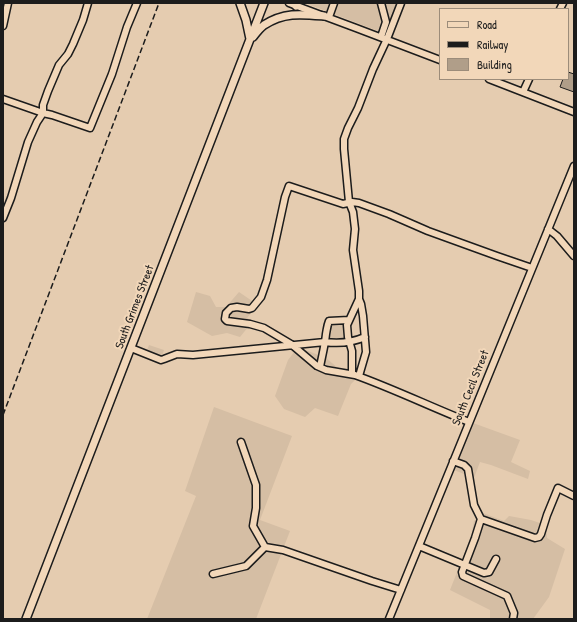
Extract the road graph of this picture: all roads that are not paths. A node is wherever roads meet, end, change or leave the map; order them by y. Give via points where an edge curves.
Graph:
1 (8, 3) edge
2 (88, 3) edge
3 (137, 3) edge
4 (240, 3) edge
5 (264, 3) edge
6 (289, 3) edge
7 (334, 3) edge
8 (381, 3) edge
9 (401, 3) edge
10 (295, 4) edge
11 (326, 16) junction
12 (3, 26) edge
13 (384, 38) junction
14 (250, 40) junction
15 (439, 60) edge
16 (492, 80) edge
17 (529, 80) edge
18 (523, 92) junction
19 (3, 99) edge
20 (574, 112) edge
21 (43, 113) junction
22 (574, 166) edge
23 (349, 202) junction
24 (3, 218) edge
25 (548, 229) junction
26 (574, 256) edge
27 (532, 268) junction
28 (359, 298) junction
29 (349, 320) junction
30 (364, 337) junction
31 (325, 342) junction
32 (350, 342) junction
33 (293, 346) junction
34 (131, 348) junction
35 (320, 367) junction
36 (352, 374) junction
37 (360, 376) junction
38 (469, 422) junction
39 (241, 442) dead end
40 (454, 461) junction
41 (574, 496) edge
42 (481, 520) junction
43 (419, 546) junction
44 (265, 547) junction
45 (496, 559) dead end
46 (465, 565) junction
47 (213, 574) dead end
48 (401, 590) junction
49 (26, 619) edge
50 (389, 619) edge
51 (513, 619) edge

1 - 12 street
2 - 21 street via 73,44 59,65 48,91
3 - 21 street via 90,128
4 - 14 main road
5 - 14 main road, South Grimes Street
6 - 10 street
7 - 11 street
8 - 13 street via 386,22
9 - 13 street
10 - 11 street
11 - 13 street
11 - 14 main road via 281,16 263,26
13 - 15 street
13 - 23 street via 344,139
14 - 34 main road, South Grimes Street
16 - 18 street
17 - 18 street
18 - 20 street
19 - 21 street
21 - 24 street via 28,142
22 - 25 street, South Cecil Street
23 - 27 street via 359,203
23 - 28 street via 355,229 353,250
23 - 33 street via 343,204 289,186 262,297 252,308 237,307 226,312 227,321 264,328
25 - 26 street
25 - 27 street, South Cecil Street
27 - 38 street, South Cecil Street
28 - 29 street
28 - 30 street
29 - 31 street via 330,322 327,325
29 - 32 street via 347,325
30 - 32 street
30 - 37 street via 366,352
31 - 32 street
31 - 33 street
31 - 35 street
32 - 36 street
33 - 34 street via 194,355 177,354 161,360
33 - 35 street
34 - 49 main road, South Grimes Street
35 - 36 street
36 - 37 street
37 - 38 street
38 - 40 street, South Cecil Street
39 - 44 street via 256,485 253,526
40 - 42 street via 468,469 474,505
40 - 43 street, South Cecil Street
41 - 42 street via 558,488 539,537 535,538
42 - 46 street
43 - 46 street
43 - 48 street, South Cecil Street
44 - 47 street via 246,566
44 - 48 street via 283,550
45 - 46 street via 489,572 484,573
46 - 51 street via 462,572 464,576 507,596 514,613
48 - 50 street, South Cecil Street

